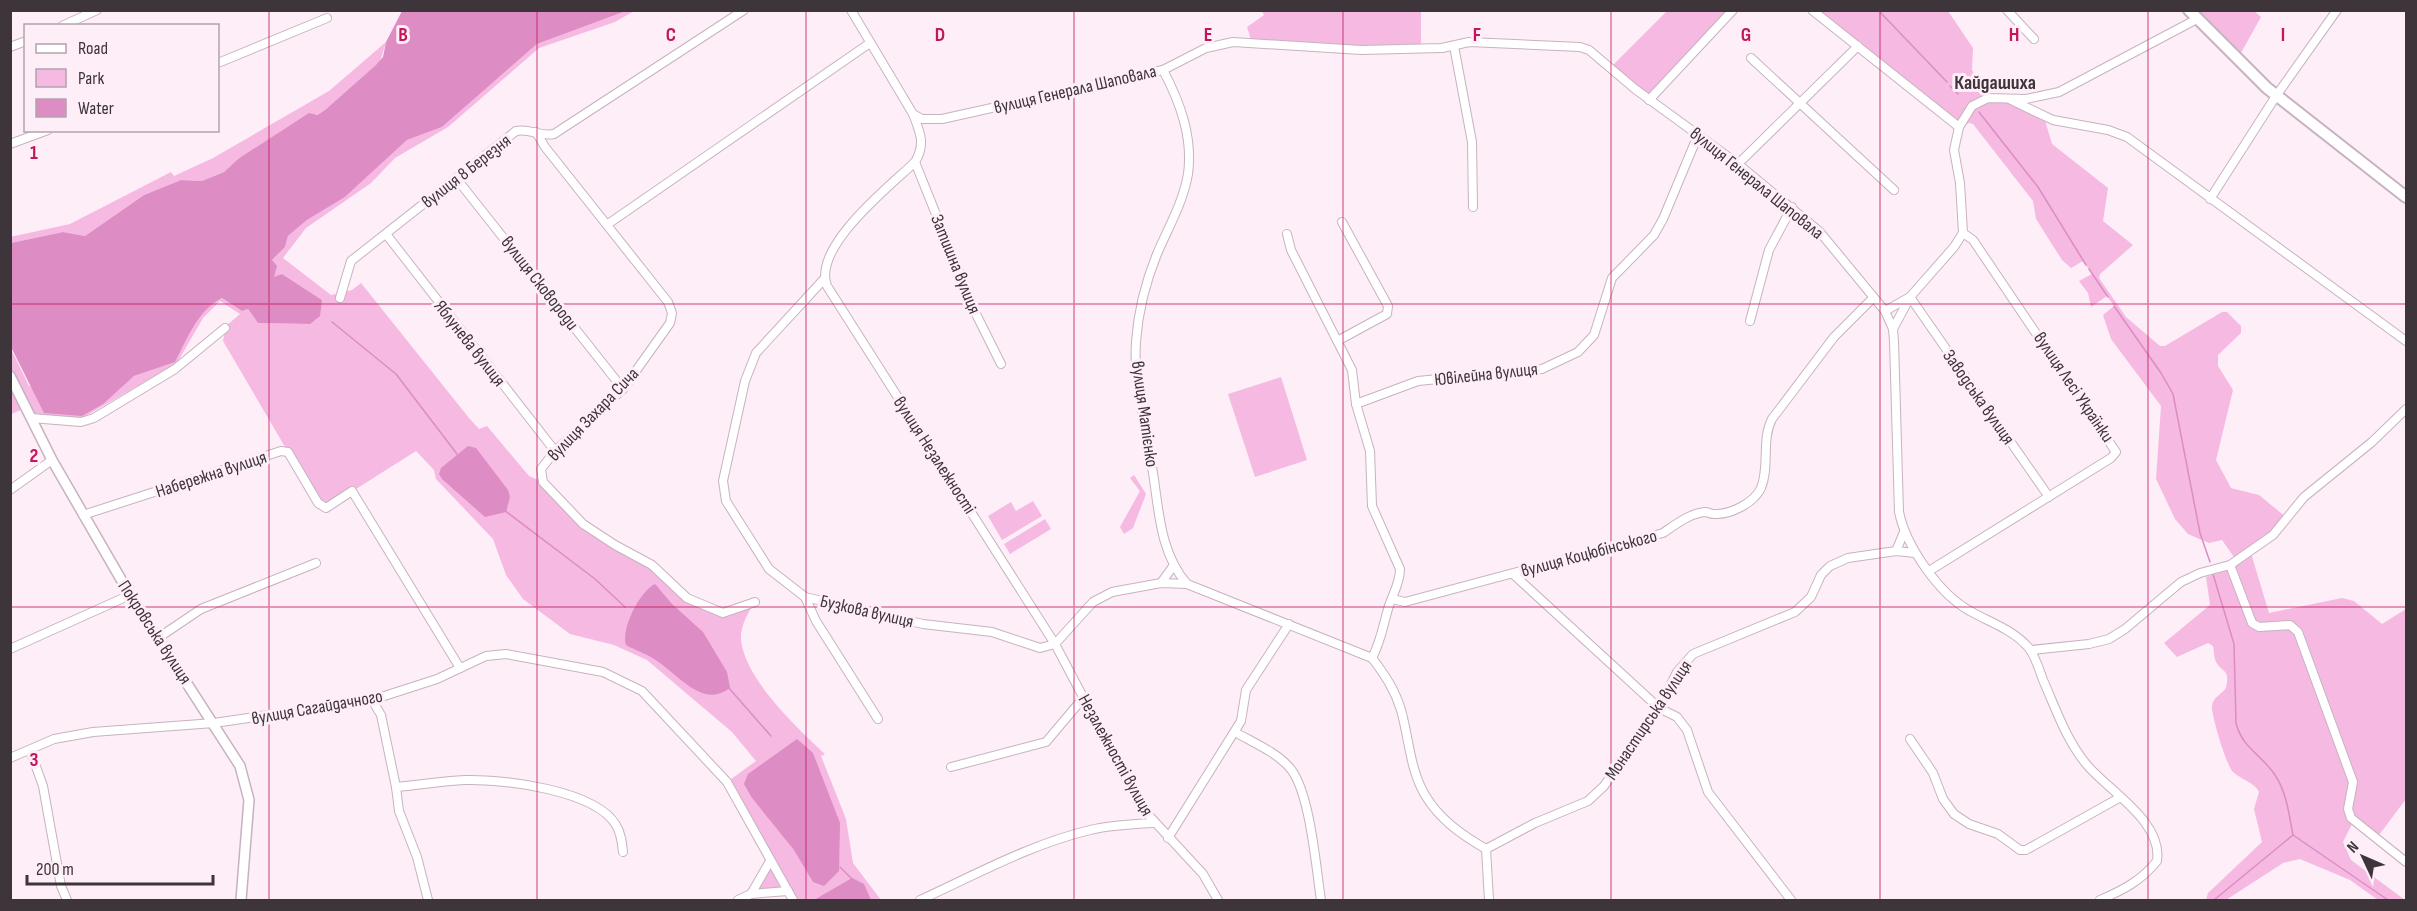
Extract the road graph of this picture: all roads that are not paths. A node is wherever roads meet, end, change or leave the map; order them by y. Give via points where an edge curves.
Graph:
1 (97, 10) edge
2 (744, 10) edge
3 (851, 10) edge
4 (1733, 10) edge
5 (1812, 10) edge
6 (2007, 10) edge
7 (2189, 10) edge
8 (2337, 10) edge
9 (327, 18) dead end
10 (2197, 19) junction
11 (66, 24) edge
12 (2034, 39) dead end
13 (870, 43) junction
14 (1454, 46) junction
15 (1858, 46) junction
16 (1751, 58) dead end
17 (219, 63) edge
18 (1163, 70) junction
19 (2276, 96) junction
20 (1649, 99) junction
21 (2010, 99) junction
22 (1801, 105) junction
23 (912, 114) junction
24 (1959, 127) junction
25 (43, 132) edge
26 (536, 132) junction
27 (1698, 135) junction
28 (10, 144) edge
29 (915, 162) junction
30 (1738, 164) junction
31 (456, 178) junction
32 (1894, 190) dead end
33 (2406, 197) edge
34 (2210, 199) junction
35 (1473, 207) dead end
36 (1792, 207) junction
37 (1342, 222) dead end
38 (608, 224) junction
39 (1963, 232) junction
40 (386, 234) junction
41 (1287, 234) dead end
42 (825, 278) junction
43 (1910, 297) junction
44 (340, 298) dead end
45 (1873, 298) junction
46 (1885, 311) junction
47 (1750, 321) dead end
48 (225, 328) dead end
49 (1893, 329) junction
50 (1339, 340) junction
51 (2406, 341) edge
52 (1001, 364) dead end
53 (10, 376) edge
54 (623, 389) junction
55 (1356, 404) junction
56 (2406, 409) edge
57 (31, 418) junction
58 (555, 451) junction
59 (52, 460) junction
60 (10, 490) edge
61 (2049, 496) junction
62 (83, 515) junction
63 (1904, 532) junction
64 (1896, 551) junction
65 (1915, 553) junction
66 (316, 563) dead end
67 (1174, 565) junction
68 (2230, 565) junction
69 (1929, 571) junction
70 (1513, 574) junction
71 (1161, 583) junction
72 (1187, 584) junction
73 (130, 595) junction
74 (805, 597) junction
75 (1392, 599) junction
76 (755, 602) dead end
77 (1289, 624) junction
78 (1050, 628) dead end
79 (158, 638) junction
80 (1054, 644) junction
81 (10, 649) edge
82 (2031, 650) junction
83 (1372, 658) junction
84 (460, 668) junction
85 (1084, 697) junction
86 (372, 700) junction
87 (1659, 708) junction
88 (878, 719) dead end
89 (214, 723) junction
90 (1234, 732) junction
91 (1910, 739) dead end
92 (30, 750) junction
93 (10, 758) edge
94 (951, 767) dead end
95 (396, 787) junction
96 (2119, 798) junction
97 (1154, 823) junction
98 (1168, 838) junction
99 (1486, 849) junction
100 (623, 852) dead end
101 (770, 861) junction
102 (2406, 862) edge
103 (788, 891) junction
104 (751, 894) junction
105 (67, 900) edge
106 (241, 900) edge
107 (428, 900) edge
108 (738, 900) edge
109 (794, 900) edge
110 (920, 900) edge
111 (1218, 900) edge
112 (1322, 900) edge
113 (1489, 900) edge
114 (1791, 900) edge
115 (2100, 900) edge

1 - 11 street
2 - 26 street, вулиця 8 Березня via 554,134
3 - 13 street
4 - 20 street
5 - 15 street
6 - 12 street
7 - 10 main road
8 - 19 street
9 - 17 street
10 - 19 main road
10 - 21 street via 2065,89 2036,98
13 - 23 street
13 - 38 street
14 - 18 street, вулиця Генерала Шаповала via 1361,50 1233,42 1206,48
14 - 20 street, вулиця Генерала Шаповала via 1469,42 1585,48
14 - 35 street via 1472,142
15 - 22 street
15 - 24 street
16 - 22 street
18 - 23 street, вулиця Генерала Шаповала via 942,119 922,119
18 - 67 street, вулиця Матієнко via 1184,120 1188,173 1141,305 1136,343 1137,377 1159,525
19 - 33 main road
19 - 34 street
20 - 27 street, вулиця Генерала Шаповала
21 - 24 street via 1980,101 1972,106
21 - 34 street via 2062,123 2120,134
22 - 30 street
22 - 32 street
23 - 29 street via 922,141
24 - 39 street via 1954,150
25 - 28 street
26 - 31 street, вулиця 8 Березня via 516,131
26 - 38 street, вулиця Захара Сича
27 - 30 street, вулиця Генерала Шаповала
27 - 55 street, Ювілейна вулиця via 1663,219 1654,235 1612,278 1594,335 1578,352 1542,369 1418,381
29 - 42 street via 846,230 829,258
29 - 52 street, Затишна вулиця via 976,314
30 - 36 street, вулиця Генерала Шаповала
31 - 40 street, вулиця 8 Березня
31 - 54 street, вулиця Сковороди
34 - 51 street
36 - 45 street, вулиця Генерала Шаповала via 1831,243
36 - 47 street via 1769,250
37 - 50 street via 1388,306 1388,314
38 - 54 street, вулиця Захара Сича via 668,302 672,313 670,323
39 - 43 street
39 - 61 street, вулиця Лесі Українки via 1973,240 2115,448 2111,458
40 - 44 street, вулиця 8 Березня via 351,261
40 - 58 street, Яблунева вулиця
41 - 50 street via 1291,250
42 - 74 street, Бузкова вулиця via 756,353 745,381 723,481 726,501 769,569
42 - 80 street, вулиця Незалежності
43 - 46 street
43 - 49 street
43 - 61 street, Заводська вулиця
45 - 46 street, вулиця Генерала Шаповала
45 - 70 street, вулиця Коцюбінського via 1834,337 1772,419 1765,476 1750,502 1732,510 1685,519 1663,533
46 - 49 street, вулиця Генерала Шаповала
48 - 57 street via 175,369 94,418 81,422
49 - 63 street, вулиця Генерала Шаповала via 1898,493
50 - 55 street via 1352,370
53 - 57 street, Покровська вулиця
54 - 58 street, вулиця Захара Сича
55 - 75 street via 1370,451 1372,506 1400,569
56 - 68 street via 2304,497 2273,535
57 - 59 street, Покровська вулиця
58 - 76 street, вулиця Захара Сича via 541,469 543,482 593,532 652,565 694,602 723,613
59 - 60 street
59 - 62 street, Покровська вулиця
61 - 69 street, вулиця Лесі Українки
62 - 73 street, Покровська вулиця
62 - 84 street, Набережна вулиця via 281,451 288,452 318,503 326,508 352,491
63 - 64 street
63 - 65 street, вулиця Генерала Шаповала
64 - 65 street, Монастирська вулиця
64 - 87 street, Монастирська вулиця via 1848,558 1830,566 1811,597 1795,612 1693,654 1677,672
65 - 69 street, вулиця Генерала Шаповала
66 - 79 street via 201,609
67 - 71 street
67 - 72 street, вулиця Матієнко
68 - 82 street via 2181,582 2109,639
68 - 102 street via 2252,623 2259,627 2290,625 2298,632 2354,782 2348,809 2351,818
69 - 82 street, вулиця Генерала Шаповала via 1956,602 2012,633
70 - 75 street, вулиця Коцюбінського via 1405,602
70 - 87 street
71 - 72 street
71 - 80 street via 1112,592 1093,602
72 - 77 street
73 - 79 street, Покровська вулиця
73 - 81 street
74 - 80 street, Бузкова вулиця via 923,624 993,633 1040,648
74 - 88 street
75 - 83 street via 1382,640
77 - 83 street
77 - 90 street via 1246,690 1242,718
78 - 80 street, Незалежності вулиця
79 - 89 street, Покровська вулиця
80 - 85 street, Незалежності вулиця
82 - 96 street, вулиця Генерала Шаповала via 2072,743
83 - 99 street via 1389,680 1401,709 1425,796 1457,832
84 - 86 street, вулиця Сагайдачного
84 - 101 street, вулиця Сагайдачного via 486,656 506,654 603,672 629,683 654,701 727,782
85 - 94 street via 1046,742
85 - 97 street, Незалежності вулиця via 1137,800
86 - 89 street, вулиця Сагайдачного
86 - 95 street via 381,715
87 - 99 street, Монастирська вулиця via 1620,766 1588,801
87 - 114 street via 1677,717 1687,730 1708,792
89 - 92 street, вулиця Сагайдачного via 93,732 54,739
89 - 106 street, Покровська вулиця via 240,766 248,791
90 - 98 street
90 - 112 street via 1284,762 1296,777 1304,798
91 - 96 street via 1954,814 1998,834 2020,850
92 - 93 street, вулиця Сагайдачного
92 - 105 street via 43,786
95 - 100 street via 476,780 561,792 592,804 609,816 617,826
95 - 107 street via 399,811
96 - 115 street, вулиця Генерала Шаповала via 2149,826 2156,842 2157,861 2139,881
97 - 98 street, Незалежності вулиця
97 - 110 street via 1074,834
98 - 111 street, Незалежності вулиця via 1203,874
99 - 113 street
101 - 103 street, вулиця Сагайдачного
101 - 104 street
103 - 104 street
103 - 109 street, вулиця Сагайдачного
104 - 108 street

